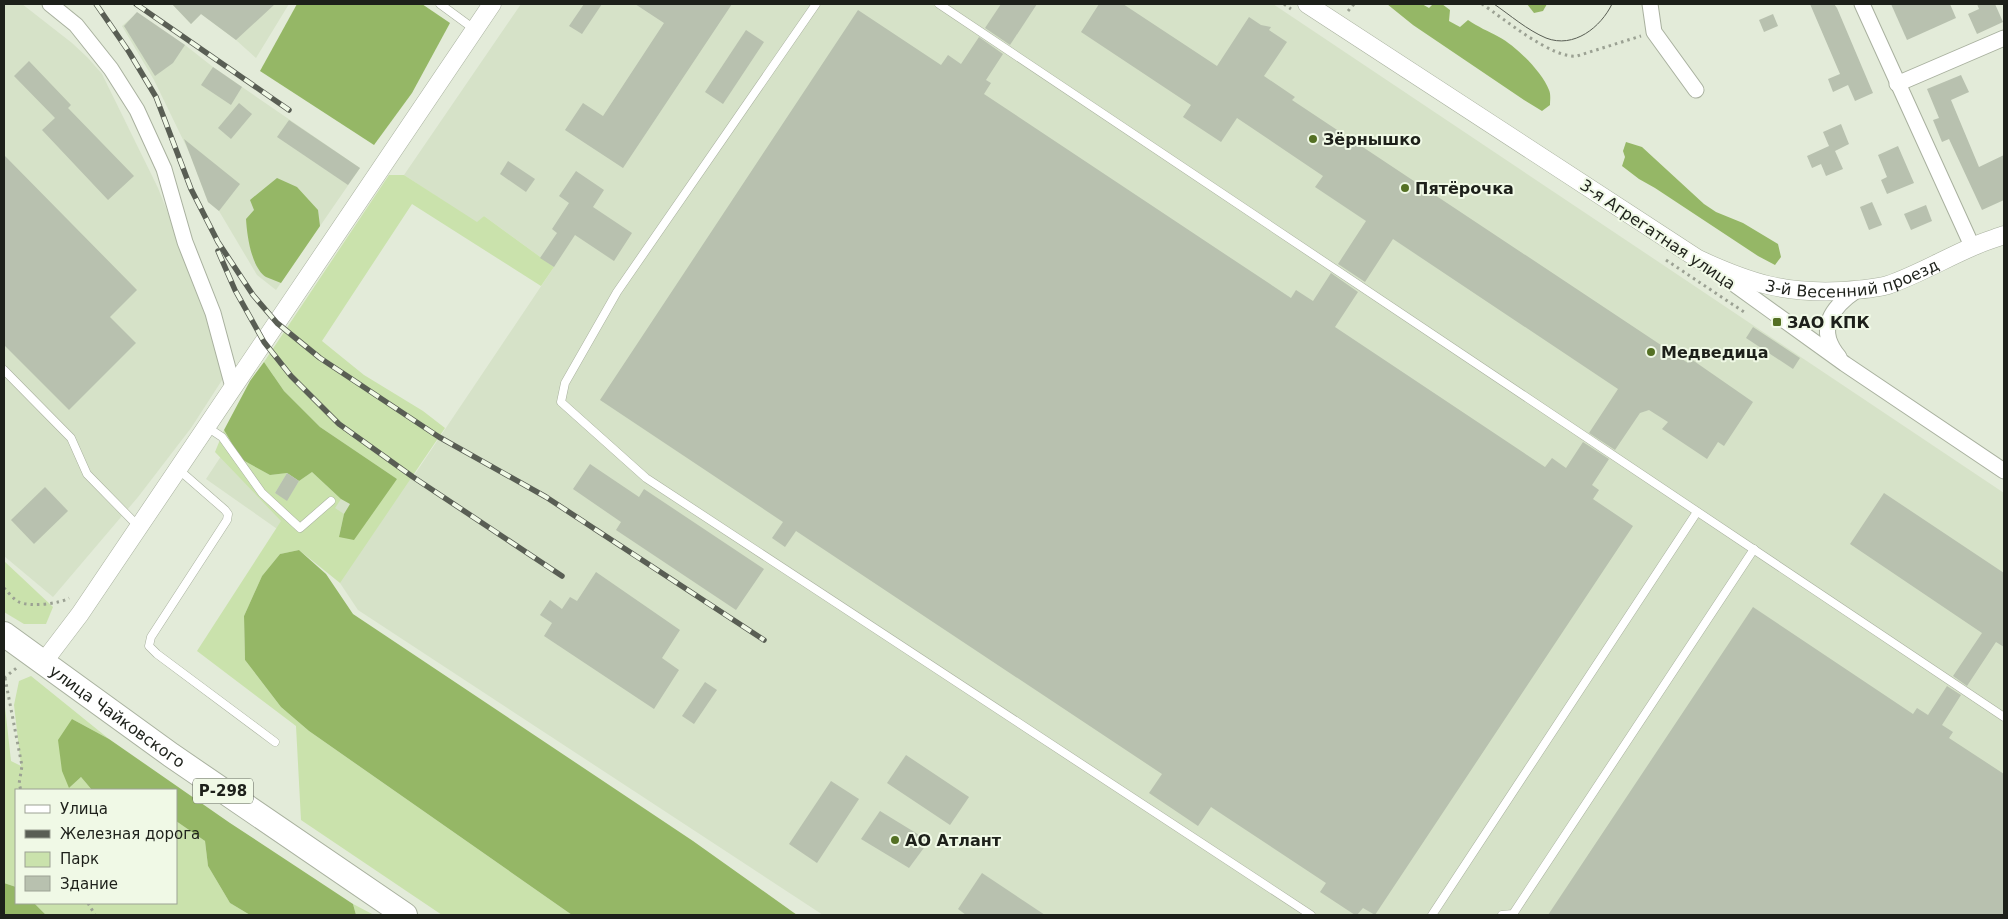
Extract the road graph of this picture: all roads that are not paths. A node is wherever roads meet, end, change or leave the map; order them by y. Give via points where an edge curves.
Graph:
1 (50, 4) edge
2 (440, 4) edge
3 (492, 4) edge
4 (816, 4) edge
5 (939, 4) edge
6 (1307, 4) edge
7 (1650, 4) edge
8 (1862, 4) edge
9 (474, 30) junction
10 (2004, 38) edge
11 (1898, 84) junction
12 (1696, 90) dead end
13 (2004, 235) edge
14 (1972, 246) junction
15 (1698, 259) junction
16 (1858, 290) junction
17 (1845, 364) junction
18 (4, 370) edge
19 (234, 387) junction
20 (207, 426) junction
21 (178, 469) junction
22 (2004, 471) edge
23 (331, 501) dead end
24 (1698, 512) junction
25 (139, 527) junction
26 (1754, 550) junction
27 (4, 634) edge
28 (42, 664) junction
29 (2004, 717) edge
30 (275, 742) dead end
31 (405, 915) edge
32 (1311, 915) edge
33 (1432, 915) edge
34 (1502, 915) edge

1 - 19 street via 76,25 111,69 137,110 164,169 185,242 213,313
2 - 9 lane
3 - 9 street
4 - 32 lane via 617,292 565,383 560,402 646,478
5 - 24 lane
6 - 15 street, 3-я Агрегатная улица
7 - 12 street via 1654,32
8 - 11 street
9 - 19 street
10 - 11 street
11 - 14 street
13 - 14 street, 3-й Весенний проезд
14 - 16 street, 3-й Весенний проезд via 1911,276
15 - 16 street, 3-й Весенний проезд via 1735,276 1778,289
15 - 17 street, 3-я Агрегатная улица
16 - 17 street via 1844,299 1828,323 1828,337
17 - 22 street, 3-я Агрегатная улица
18 - 25 lane via 71,438 87,474
19 - 20 street
20 - 21 street
20 - 23 lane via 222,437 262,493 300,528
21 - 25 street
21 - 30 lane via 228,514 151,637 150,646
24 - 26 lane
24 - 33 lane
25 - 28 street
26 - 29 lane
26 - 34 lane via 1513,914
27 - 28 highway, улица Чайковского / Р-298
28 - 31 highway, улица Чайковского / Р-298

